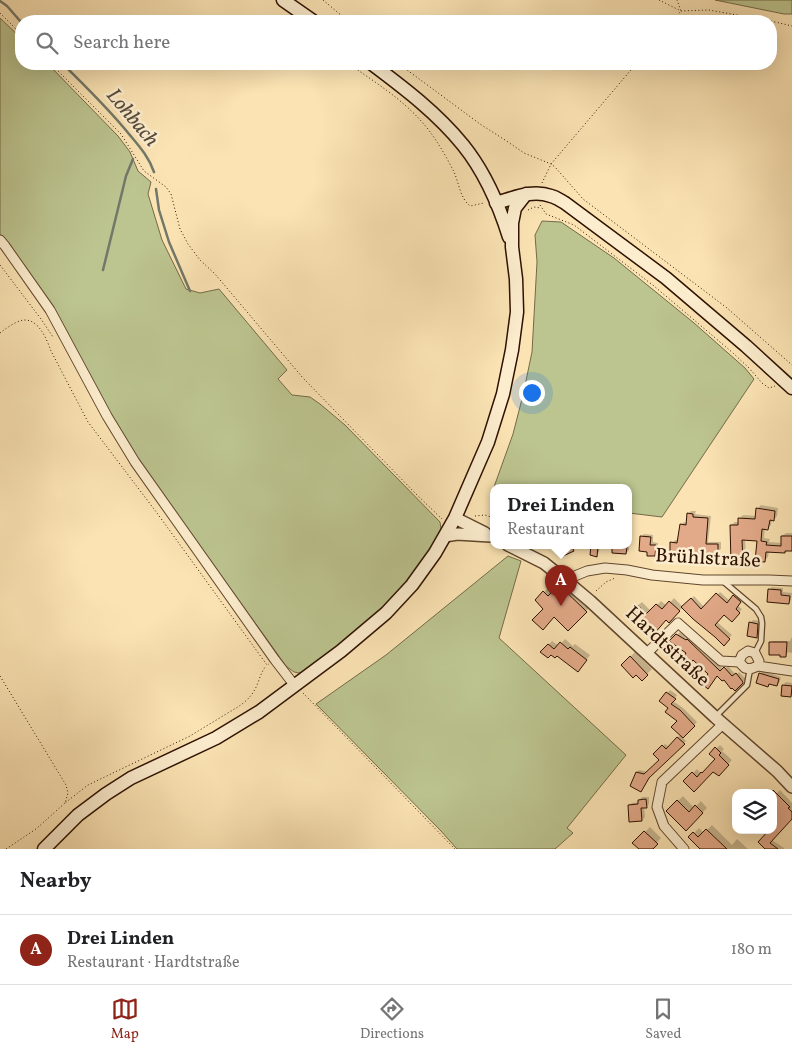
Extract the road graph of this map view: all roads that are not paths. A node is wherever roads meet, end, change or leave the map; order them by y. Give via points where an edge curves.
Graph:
1 (284, 0) edge
2 (305, 15) edge
3 (380, 70) edge
4 (532, 194) junction
5 (495, 201) junction
6 (0, 240) edge
7 (512, 247) junction
8 (788, 384) edge
9 (453, 521) junction
10 (445, 536) junction
11 (490, 536) edge
12 (490, 537) edge
13 (516, 549) edge
14 (565, 580) junction
15 (723, 580) junction
16 (792, 581) edge
17 (755, 653) junction
18 (646, 654) junction
19 (739, 662) junction
20 (754, 667) junction
21 (792, 671) edge
22 (295, 686) junction
23 (719, 720) junction
24 (792, 787) edge
25 (44, 849) edge
26 (684, 849) edge

1 - 2 main road
3 - 5 main road via 432,112 463,146
4 - 5 main road
4 - 7 main road via 515,208
4 - 8 main road via 551,196 565,203 666,278
5 - 7 main road
6 - 22 street via 50,310 135,462
7 - 9 main road via 517,312 503,394 488,442
9 - 10 main road
9 - 11 street
10 - 12 street
10 - 22 main road via 412,584 386,613
13 - 14 street, Hardtstraße via 544,563
14 - 15 street, Brühlstraße via 587,570 604,568
14 - 18 street, Hardtstraße
15 - 16 street, Brühlstraße
15 - 17 lane via 762,617 761,641
17 - 19 street via 748,651
17 - 20 street via 759,661
18 - 19 street via 678,623 720,660
18 - 23 street, Hardtstraße
19 - 20 street via 745,668
20 - 21 street
20 - 23 lane via 747,686
22 - 25 main road via 216,738 131,778 106,794 78,815
23 - 24 street, Hardtstraße
23 - 26 street via 662,782 658,807 664,826

